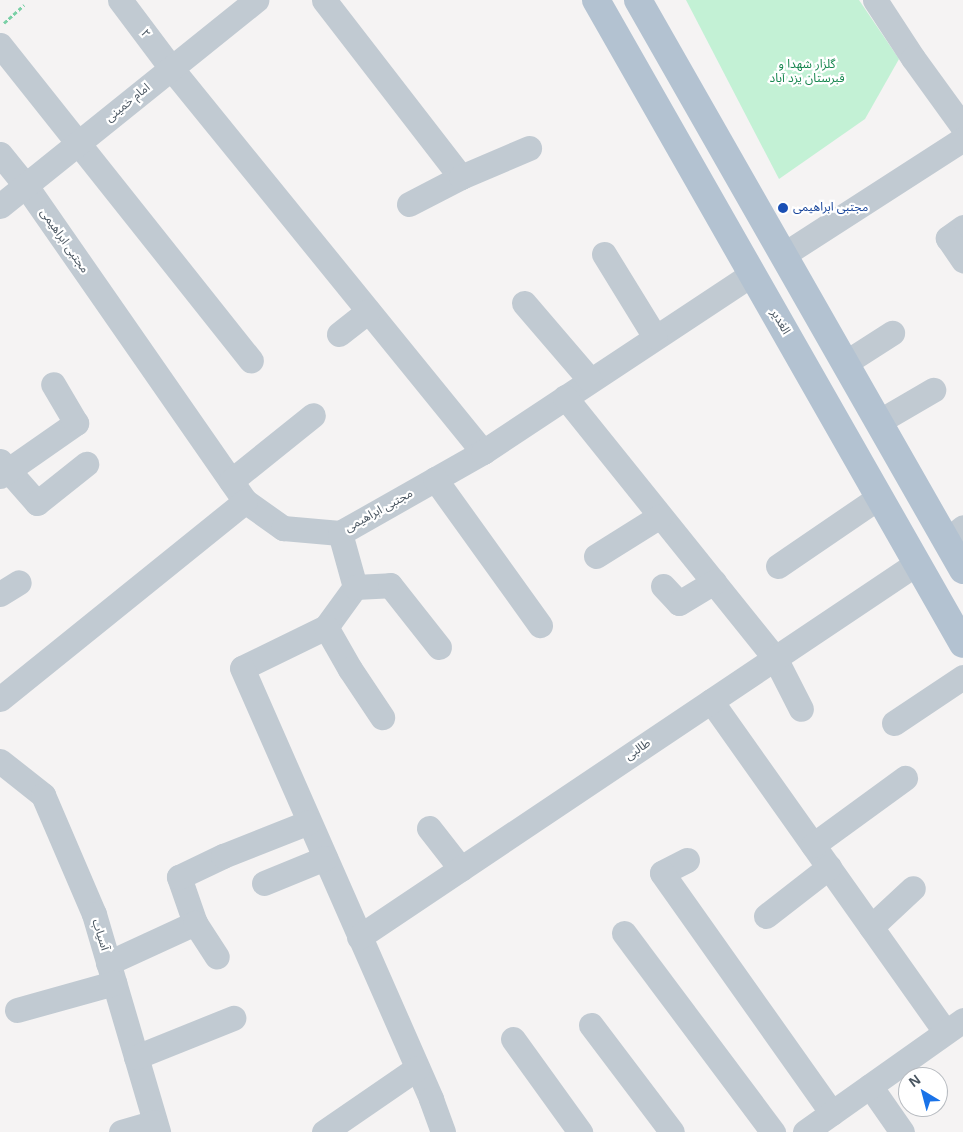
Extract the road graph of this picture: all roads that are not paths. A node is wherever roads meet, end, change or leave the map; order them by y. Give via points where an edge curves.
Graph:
1 (120, 0) edge
2 (256, 0) edge
3 (324, 0) edge
4 (596, 0) edge
5 (638, 0) edge
6 (875, 0) edge
7 (0, 45) edge
8 (171, 68) junction
9 (963, 127) edge
10 (963, 139) edge
11 (79, 143) junction
12 (528, 148) dead end
13 (0, 154) edge
14 (461, 177) junction
15 (26, 186) junction
16 (409, 204) dead end
17 (0, 206) edge
18 (963, 227) edge
19 (604, 254) dead end
20 (783, 255) junction
21 (963, 260) edge
22 (752, 274) junction
23 (524, 303) dead end
24 (368, 311) junction
25 (892, 333) dead end
26 (339, 334) dead end
27 (655, 337) junction
28 (250, 360) dead end
29 (845, 363) junction
30 (590, 380) junction
31 (52, 384) dead end
32 (933, 390) dead end
33 (564, 397) junction
34 (313, 415) dead end
35 (878, 422) junction
36 (483, 452) junction
37 (86, 464) dead end
38 (3, 469) edge
39 (435, 479) junction
40 (231, 481) junction
41 (879, 497) junction
42 (245, 501) junction
43 (660, 516) junction
44 (340, 533) junction
45 (955, 534) edge
46 (596, 556) dead end
47 (917, 563) junction
48 (778, 566) dead end
49 (963, 570) edge
50 (714, 582) junction
51 (663, 586) dead end
52 (355, 587) junction
53 (540, 625) dead end
54 (326, 627) junction
55 (963, 644) edge
56 (439, 647) dead end
57 (775, 658) junction
58 (963, 677) edge
59 (0, 699) edge
60 (711, 701) junction
61 (801, 709) dead end
62 (382, 717) dead end
63 (894, 723) dead end
64 (0, 761) edge
65 (905, 778) dead end
66 (309, 822) junction
67 (429, 828) dead end
68 (813, 845) junction
69 (325, 858) junction
70 (687, 860) dead end
71 (829, 867) junction
72 (462, 868) junction
73 (264, 883) dead end
74 (913, 888) dead end
75 (766, 916) dead end
76 (196, 923) junction
77 (871, 927) junction
78 (624, 933) dead end
79 (360, 937) junction
80 (217, 957) dead end
81 (111, 973) junction
82 (17, 1010) dead end
83 (232, 1018) dead end
84 (591, 1025) dead end
85 (954, 1026) edge
86 (513, 1039) dead end
87 (136, 1057) junction
88 (417, 1068) junction
89 (870, 1086) junction
90 (832, 1113) junction
91 (156, 1127) edge
92 (328, 1131) edge
93 (121, 1132) edge
94 (443, 1132) edge
95 (580, 1132) edge
96 (672, 1132) edge
97 (773, 1132) edge
98 (805, 1132) edge
99 (902, 1132) edge

1 - 8 street, ۲
2 - 8 street, امام خمینی
3 - 14 street
4 - 22 main road, الغدیر
5 - 20 main road
6 - 9 street via 912,58
7 - 11 street
8 - 11 street, امام خمینی
8 - 24 street, ۲
10 - 20 street
11 - 15 street, امام خمینی
11 - 28 street
12 - 14 street
13 - 15 street, مجتبی ابراهیمی
14 - 16 street
15 - 17 street, امام خمینی
15 - 40 street, مجتبی ابراهیمی
18 - 21 street via 948,238
19 - 27 street
20 - 29 main road
22 - 27 street, مجتبی ابراهیمی
22 - 41 main road, الغدیر
23 - 30 street
24 - 26 street
24 - 36 street, ۲
25 - 29 street
27 - 30 street, مجتبی ابراهیمی
29 - 35 main road
30 - 33 street, مجتبی ابراهیمی
31 - 38 street via 76,423
32 - 35 street
33 - 36 street, مجتبی ابراهیمی
33 - 43 street
34 - 40 street
35 - 45 main road
36 - 39 street, مجتبی ابراهیمی
37 - 38 street via 37,503
39 - 44 street, مجتبی ابراهیمی
39 - 53 street
40 - 42 street, مجتبی ابراهیمی
41 - 47 main road, الغدیر
41 - 48 street
42 - 44 street, مجتبی ابراهیمی via 283,528
42 - 59 street
43 - 46 street
43 - 50 street
44 - 52 street
45 - 49 main road
47 - 55 main road, الغدیر
47 - 57 street, طالبی
50 - 51 street via 679,603
50 - 57 street
52 - 54 street
52 - 56 street via 390,585
54 - 62 street
54 - 66 street via 242,668
57 - 60 street, طالبی
57 - 61 street
58 - 63 street
60 - 68 street
60 - 72 street, طالبی
64 - 81 street, آسیاب via 43,795 94,914
65 - 68 street
66 - 69 street
66 - 76 street via 179,877
67 - 72 street
68 - 71 street
69 - 73 street
69 - 79 street
70 - 90 street via 662,873
71 - 75 street
71 - 77 street
72 - 79 street, طالبی
74 - 77 street
76 - 80 street
76 - 81 street
77 - 85 street
78 - 97 street
79 - 88 street
81 - 82 street
81 - 87 street, آسیاب
83 - 87 street
84 - 96 street
85 - 89 street
86 - 95 street
87 - 91 street, آسیاب
88 - 92 street
88 - 94 street
89 - 90 street
89 - 99 street
90 - 98 street
91 - 93 street

